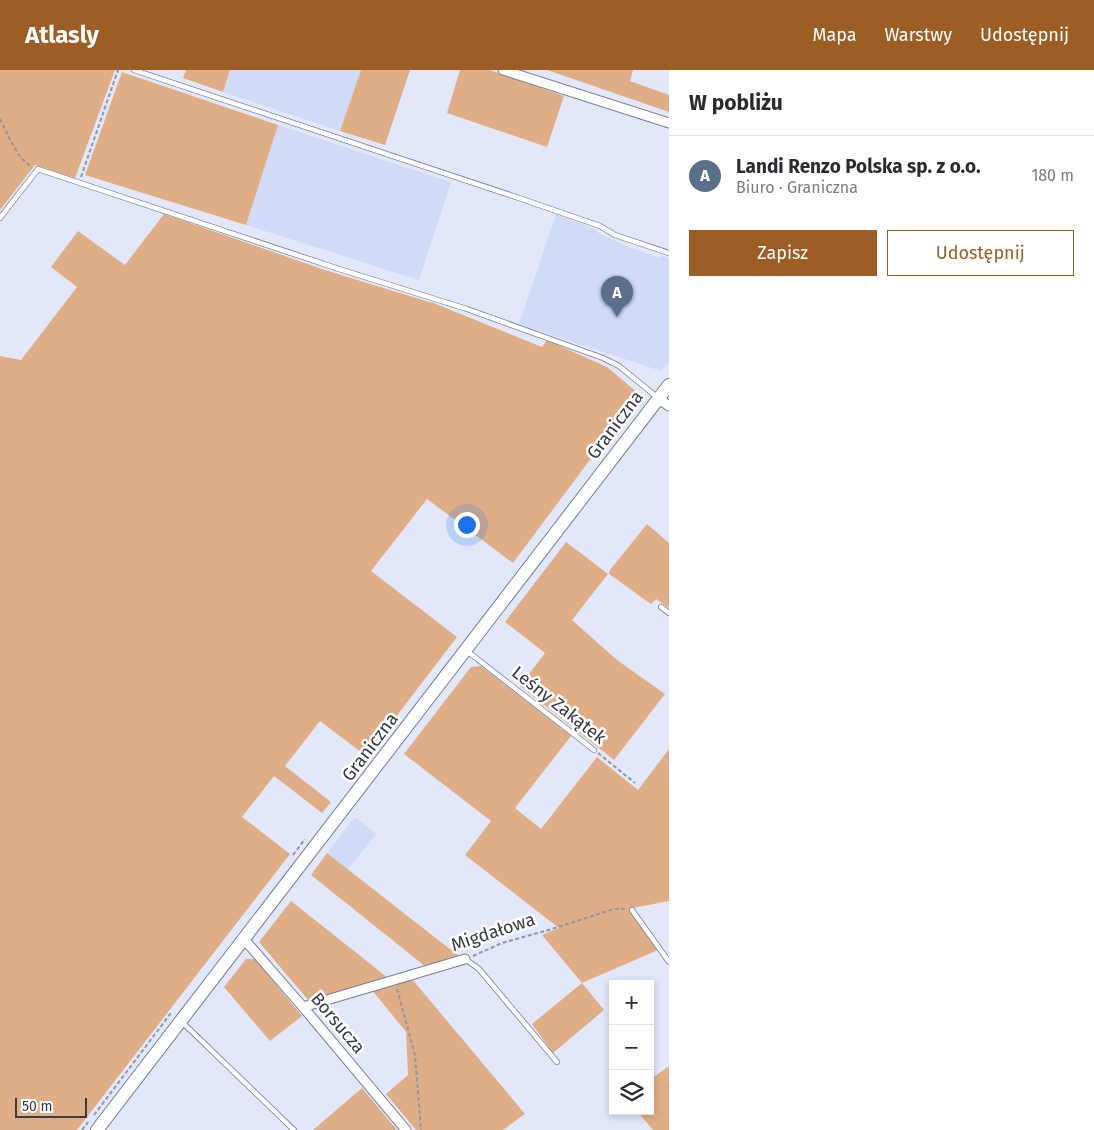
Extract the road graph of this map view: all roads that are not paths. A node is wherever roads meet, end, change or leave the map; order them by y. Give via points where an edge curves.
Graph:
1 (134, 70) edge
2 (505, 70) edge
3 (669, 123) edge
4 (0, 218) edge
5 (669, 253) edge
6 (669, 385) edge
7 (658, 398) junction
8 (669, 406) edge
9 (661, 607) dead end
10 (669, 613) edge
11 (466, 650) junction
12 (594, 750) road end
13 (632, 910) road end
14 (243, 938) junction
15 (465, 959) joint
16 (669, 962) edge
17 (303, 1007) junction
18 (181, 1021) junction
19 (557, 1062) dead end
20 (97, 1130) edge
21 (294, 1130) edge
22 (406, 1130) edge

1 - 5 lane via 519,198
2 - 3 street
4 - 7 lane via 38,169 467,309 603,358 619,366
6 - 7 street, Graniczna
7 - 8 street
7 - 11 street, Graniczna
9 - 10 lane
11 - 12 lane, Leśny Zakątek
11 - 14 street, Graniczna
13 - 16 lane
14 - 17 street, Borsucza
14 - 18 street, Graniczna
15 - 17 street, Migdałowa
15 - 19 lane via 479,969
17 - 22 street, Borsucza
18 - 20 street, Graniczna
18 - 21 lane

